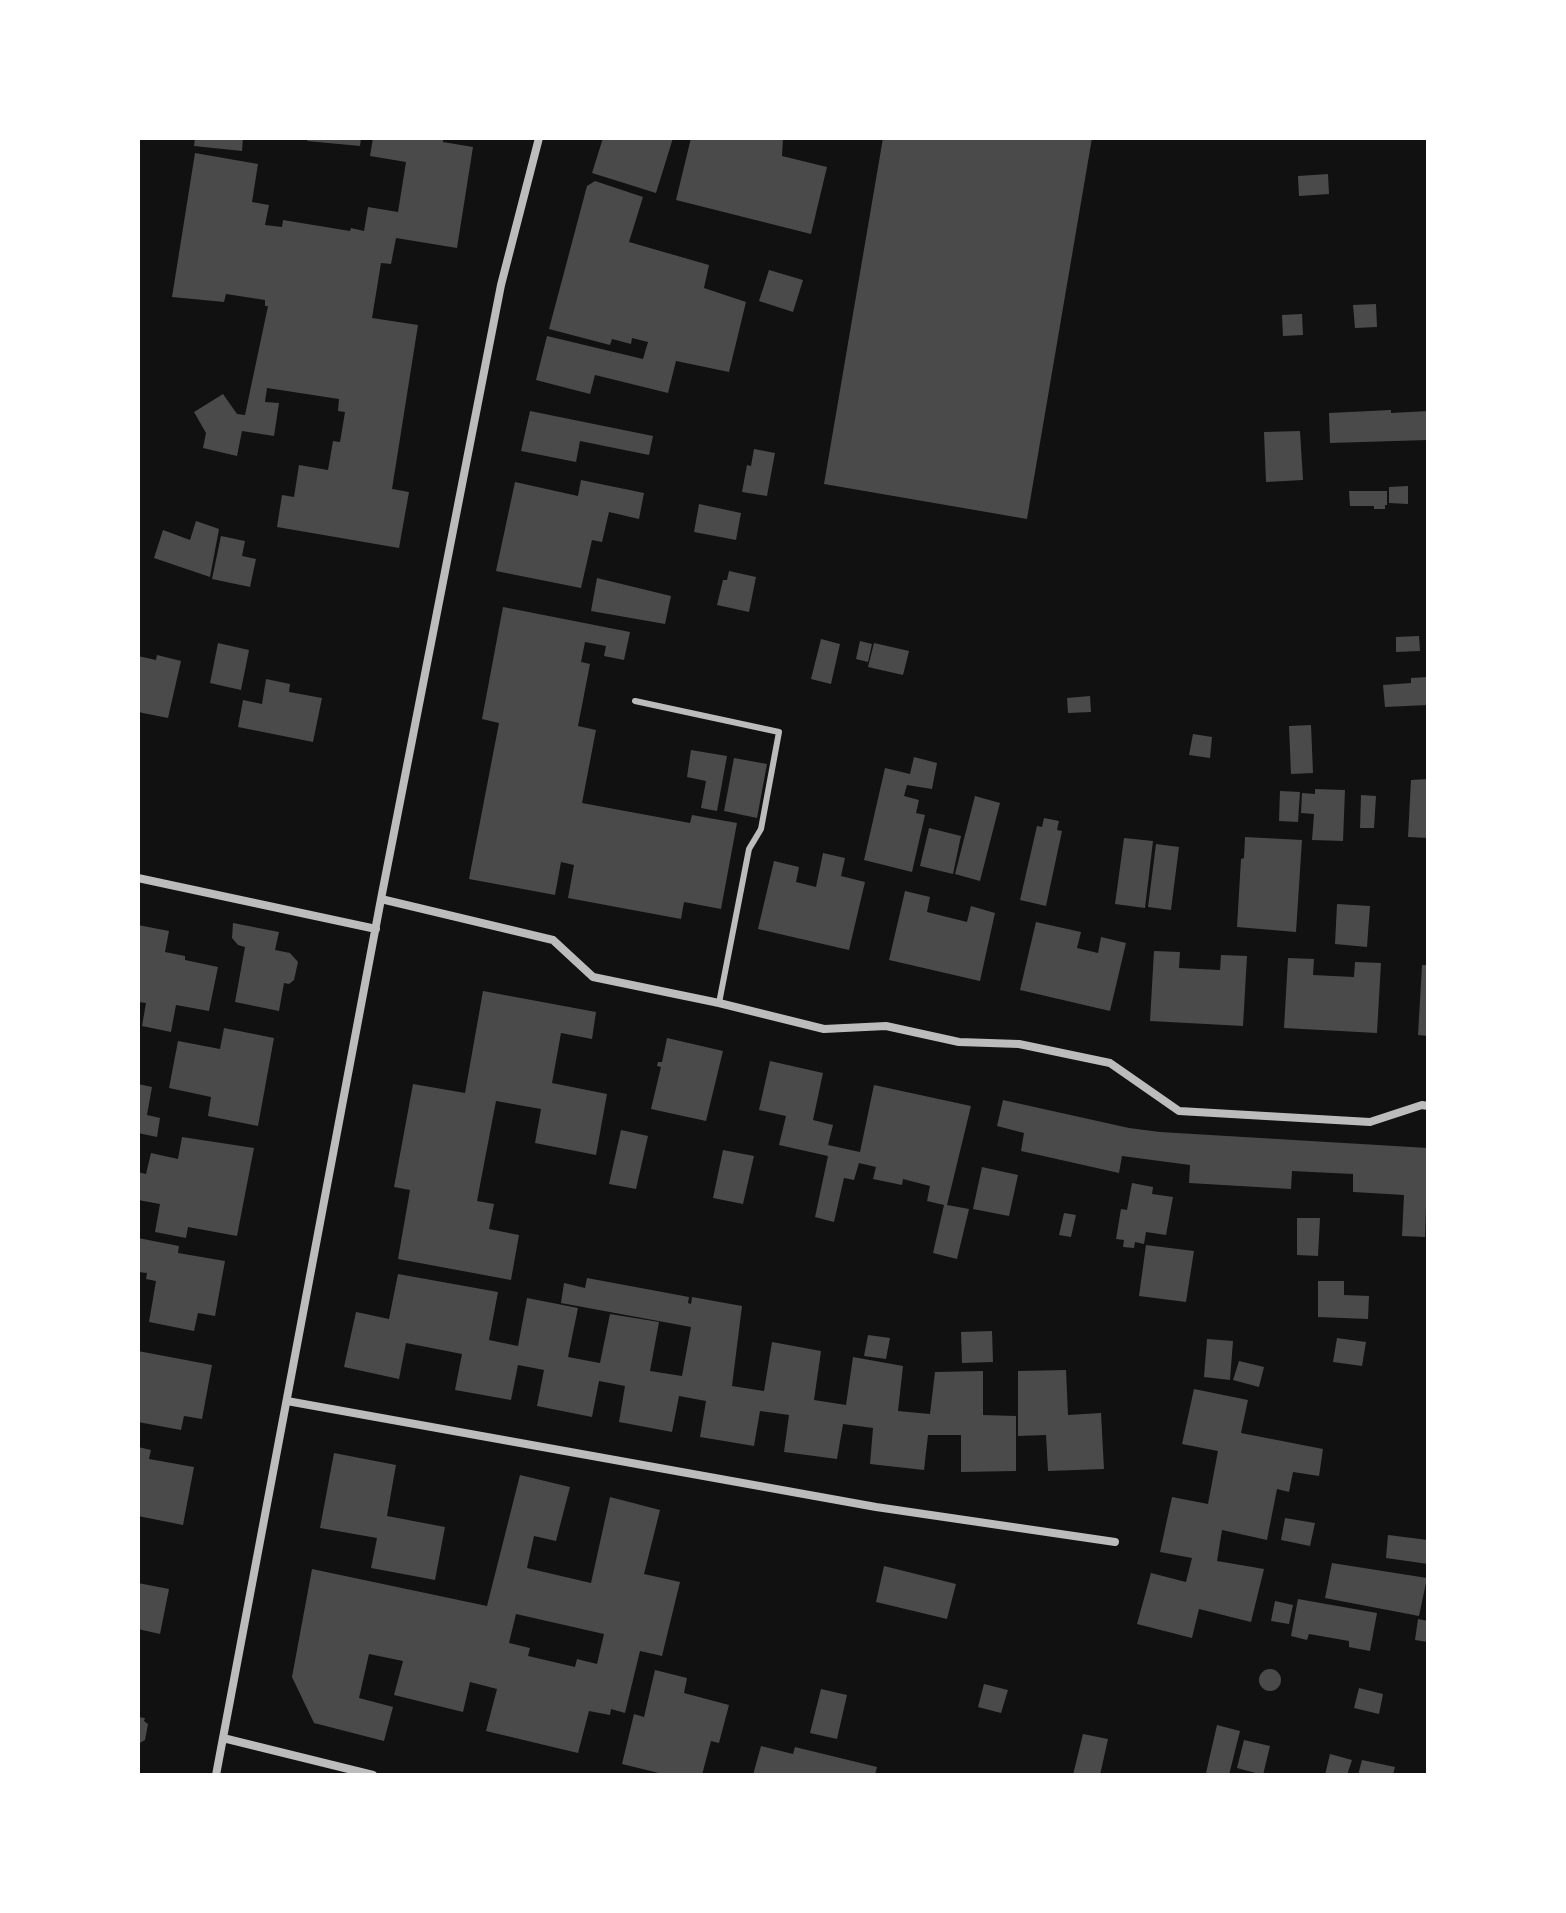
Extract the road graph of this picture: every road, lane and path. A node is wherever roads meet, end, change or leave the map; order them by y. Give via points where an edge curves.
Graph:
1 (539, 138) edge
2 (635, 701) dead end
3 (138, 878) edge
4 (381, 899) junction
5 (376, 929) junction
6 (719, 1003) junction
7 (1428, 1106) edge
8 (287, 1401) junction
9 (1115, 1542) dead end
10 (223, 1738) junction
11 (216, 1775) edge
12 (373, 1775) edge

1 - 4 street via 501,285
2 - 6 lane via 779,732
3 - 5 street
4 - 5 street
4 - 6 street via 553,940 593,977
5 - 8 street
6 - 7 street via 824,1029 886,1026 1110,1063 1179,1111 1370,1122
8 - 9 street via 860,1505
8 - 10 street
10 - 11 street
10 - 12 street

